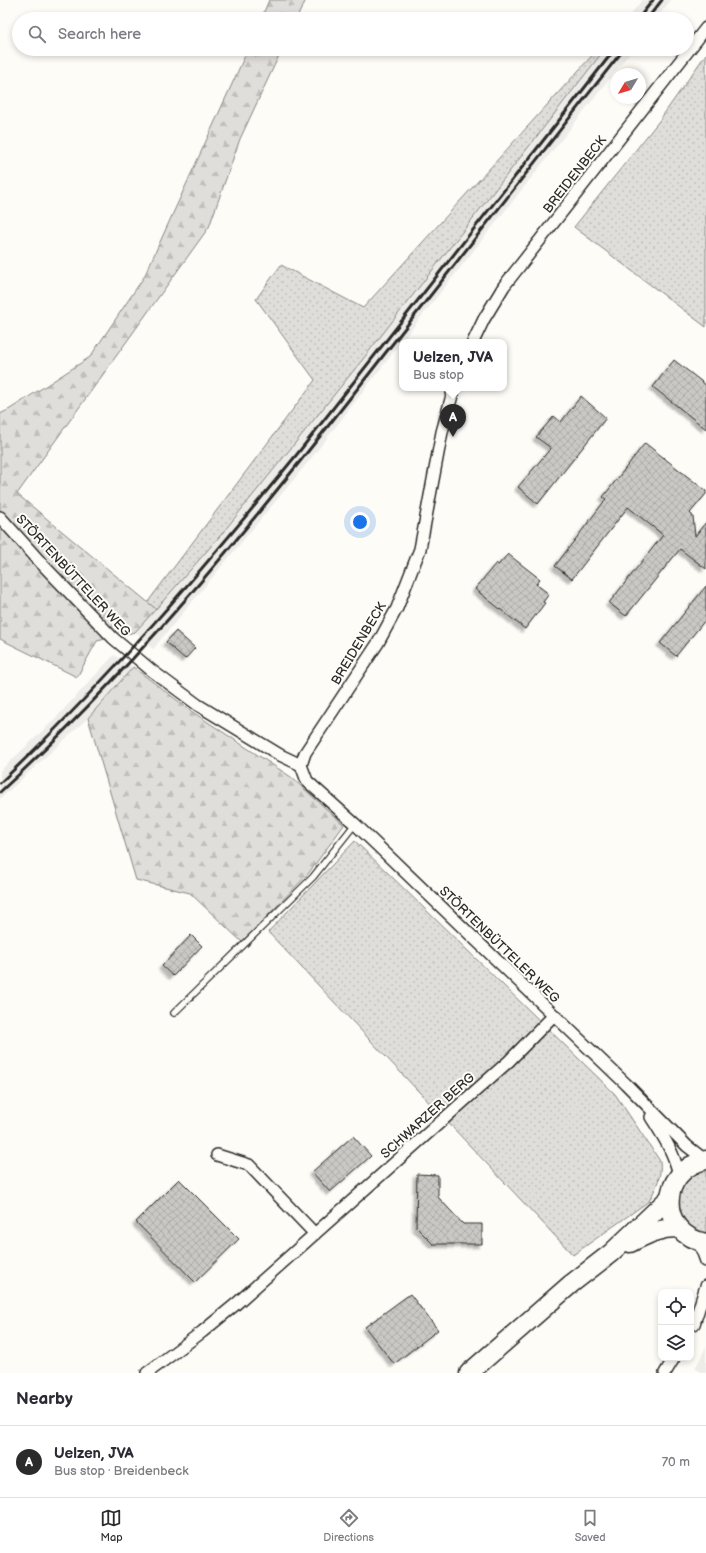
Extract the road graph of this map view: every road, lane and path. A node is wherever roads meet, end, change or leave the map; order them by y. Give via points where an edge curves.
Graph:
1 (706, 28) edge
2 (694, 43) edge
3 (684, 56) edge
4 (474, 339) edge
5 (453, 391) edge
6 (0, 517) edge
7 (301, 765) junction
8 (355, 824) junction
9 (174, 1013) dead end
10 (554, 1014) junction
11 (626, 1084) junction
12 (217, 1155) dead end
13 (706, 1160) edge
14 (679, 1175) junction
15 (669, 1198) junction
16 (679, 1228) junction
17 (315, 1234) junction
18 (702, 1242) edge
19 (611, 1253) junction
20 (706, 1261) edge
21 (706, 1286) edge
22 (706, 1301) edge
23 (692, 1325) edge
24 (693, 1325) edge
25 (672, 1361) edge
26 (147, 1373) edge
27 (469, 1373) edge
28 (665, 1373) edge

1 - 2 street, BREIDENBECK
3 - 4 street, BREIDENBECK via 504,286
5 - 7 street, BREIDENBECK via 442,432 420,549 397,608 378,643 305,753
6 - 7 street, STÖRTENBÜTTELER WEG via 112,638 198,705
7 - 8 street, STÖRTENBÜTTELER WEG via 307,781
8 - 9 lane via 313,877
8 - 10 street, STÖRTENBÜTTELER WEG
10 - 11 street, STÖRTENBÜTTELER WEG
10 - 17 street, SCHWARZER BERG via 509,1061
11 - 13 street, STÖRTENBÜTTELER WEG via 687,1146
11 - 14 street, STÖRTENBÜTTELER WEG via 674,1154
12 - 17 street via 249,1165
13 - 14 main road via 695,1162
14 - 15 main road
15 - 16 main road via 671,1214
15 - 19 main road
16 - 18 main road
16 - 19 main road via 662,1229
17 - 26 street, SCHWARZER BERG via 236,1304
18 - 20 street
19 - 27 main road via 571,1284
21 - 23 street
22 - 24 street
25 - 28 street

